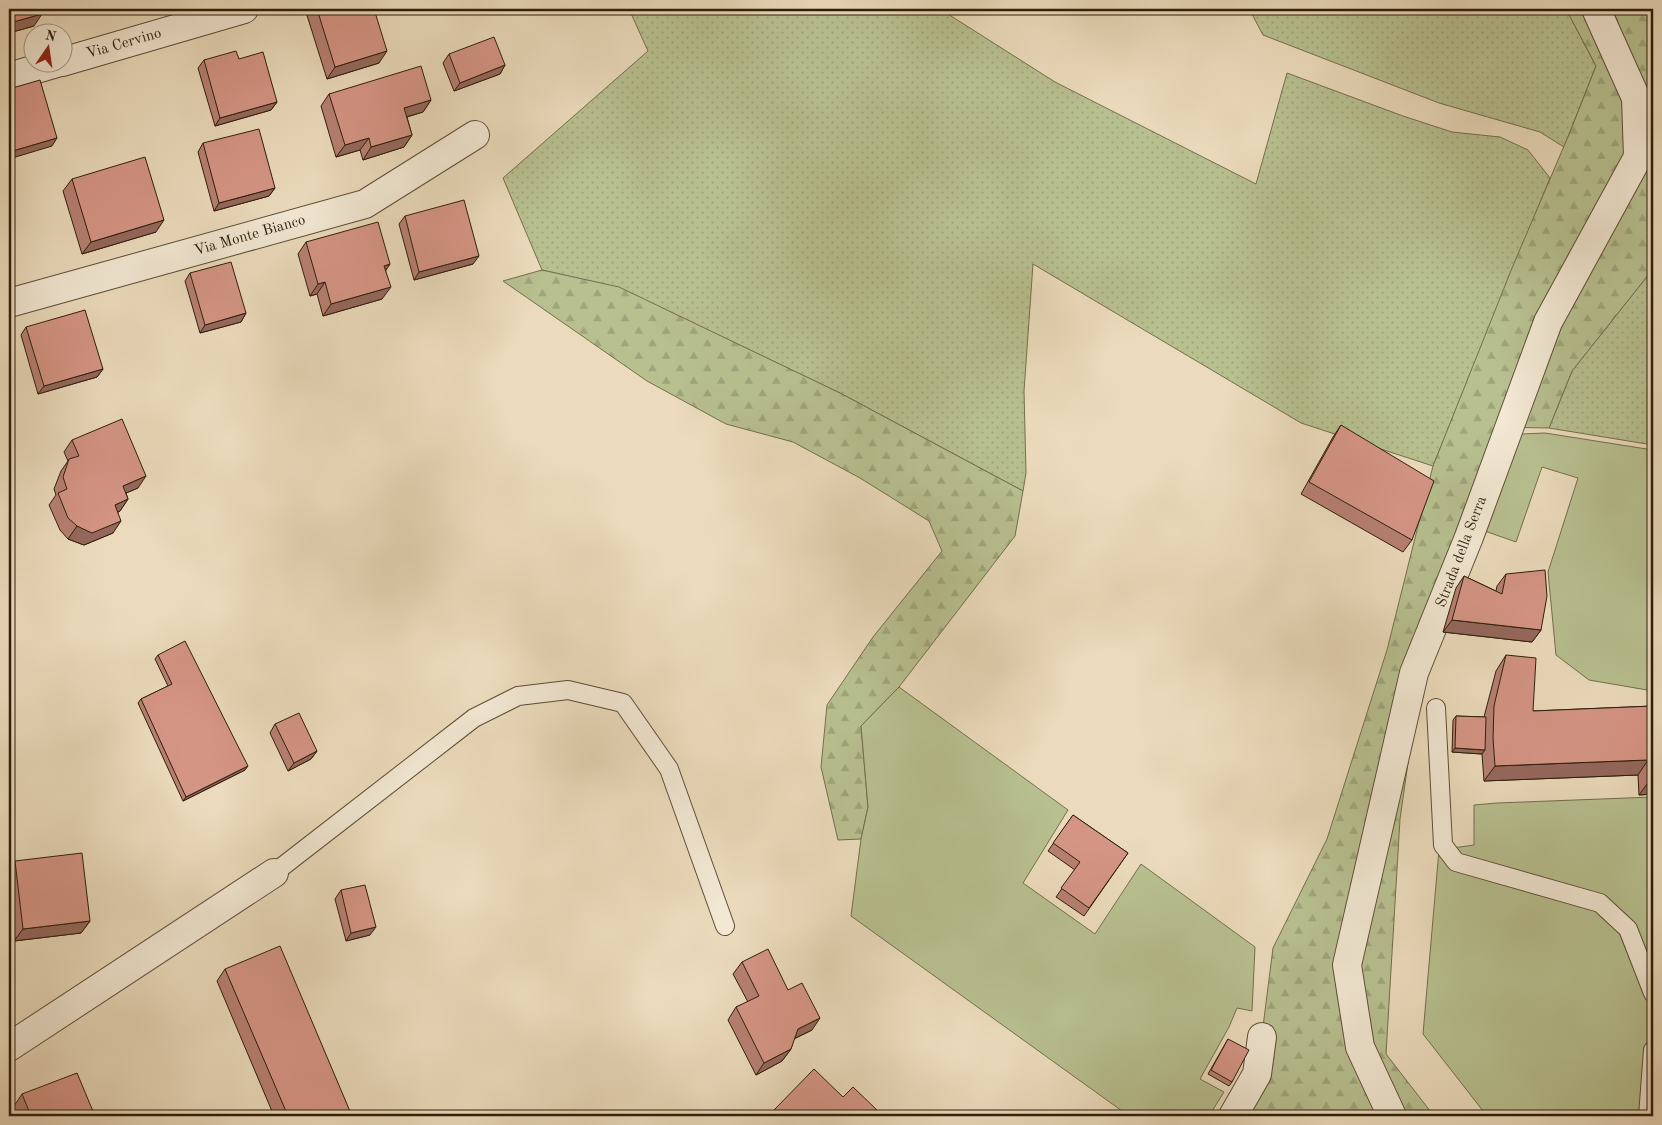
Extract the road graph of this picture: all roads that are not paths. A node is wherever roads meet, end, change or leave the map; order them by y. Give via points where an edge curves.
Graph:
1 (244, 9) edge
2 (1596, 9) edge
3 (72, 59) edge
4 (28, 72) edge
5 (9, 78) edge
6 (475, 135) dead end
7 (9, 303) edge
8 (1436, 708) dead end
9 (274, 873) joint
10 (725, 926) dead end
11 (1653, 993) edge
12 (1262, 1037) dead end
13 (9, 1047) edge
14 (1653, 1050) edge
15 (1233, 1116) edge
16 (1392, 1116) edge
17 (1648, 1116) edge

1 - 3 street, Via Cervino
2 - 16 street, Strada della Serra via 1636,98 1638,157 1548,322 1469,537 1414,673 1347,965 1360,1047
4 - 5 street, Via Cervino
6 - 7 street, Via Monte Bianco via 365,204
8 - 11 lane via 1443,845 1456,862 1600,903 1628,929
9 - 10 lane via 474,718 518,696 568,690 623,703 669,769
9 - 13 street
12 - 15 street via 1257,1074
14 - 17 lane

